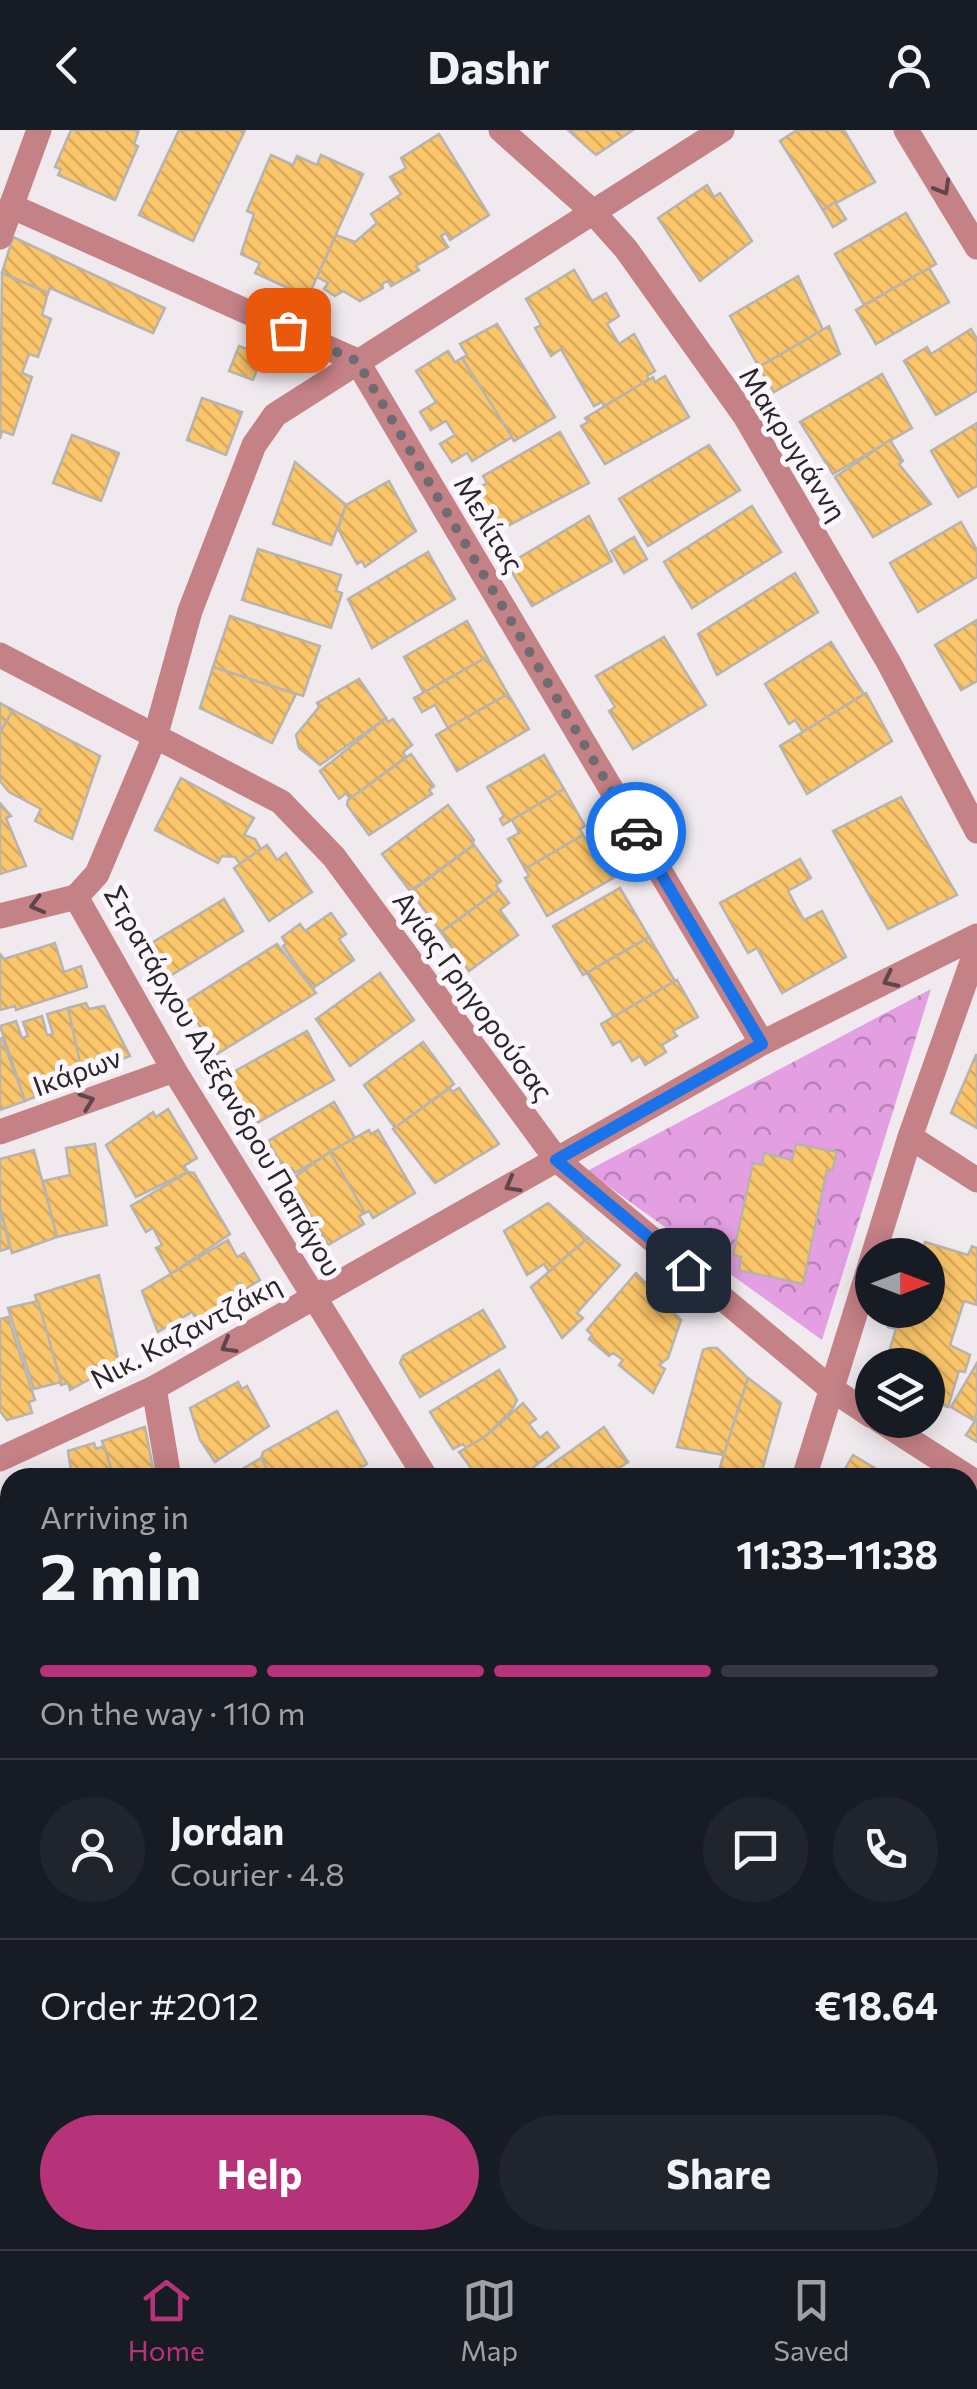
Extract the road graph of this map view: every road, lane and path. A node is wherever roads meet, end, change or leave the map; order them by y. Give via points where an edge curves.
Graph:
1 (39, 130) edge
2 (501, 130) edge
3 (722, 130) edge
4 (906, 130) edge
5 (11, 206) junction
6 (592, 212) junction
7 (0, 237) edge
8 (977, 247) edge
9 (357, 361) junction
10 (0, 655) edge
11 (156, 734) junction
12 (977, 831) edge
13 (76, 897) junction
14 (0, 916) edge
15 (977, 936) edge
16 (977, 948) edge
17 (762, 1044) junction
18 (174, 1070) junction
19 (0, 1132) edge
20 (910, 1137) junction
21 (556, 1160) junction
22 (977, 1180) edge
23 (312, 1298) junction
24 (154, 1388) junction
25 (830, 1388) junction
26 (855, 1405) edge
27 (908, 1438) edge
28 (0, 1459) edge
29 (168, 1468) edge
30 (420, 1468) edge
31 (807, 1468) edge
32 (955, 1468) edge

1 - 5 street
2 - 6 street, Μακρυγιάννη
3 - 6 street, Στρατάρχου Αλέξανδρου Παπάγου
4 -> 8 street
5 - 7 street
5 - 9 street
6 - 9 street, Στρατάρχου Αλέξανδρου Παπάγου
6 - 12 street, Μακρυγιάννη via 626,249 744,416 889,663
9 - 11 street, Στρατάρχου Αλέξανδρου Παπάγου via 275,415 254,445 190,611
9 - 17 street, Μελίτας
10 - 11 street, Αγίας Γρηγορούσας
11 - 13 street, Στρατάρχου Αλέξανδρου Παπάγου via 97,874
11 - 21 street, Αγίας Γρηγορούσας via 281,802 334,857
13 -> 14 street
13 - 18 street, Στρατάρχου Αλέξανδρου Παπάγου
15 -> 17 street, Νικ. Καζαντζάκη
16 - 20 street
17 - 21 street, Νικ. Καζαντζάκη
19 -> 18 street, Ικάρων
18 - 23 street, Στρατάρχου Αλέξανδρου Παπάγου
20 - 22 street
20 - 25 street
21 -> 23 street, Νικ. Καζαντζάκη
21 - 25 street, Αγίας Γρηγορούσας
23 -> 24 street, Νικ. Καζαντζάκη
23 - 30 street, Στρατάρχου Αλέξανδρου Παπάγου
24 - 28 street, Νικ. Καζαντζάκη
24 - 29 street
25 - 26 street, Αγίας Γρηγορούσας
25 - 31 street
27 - 32 street

